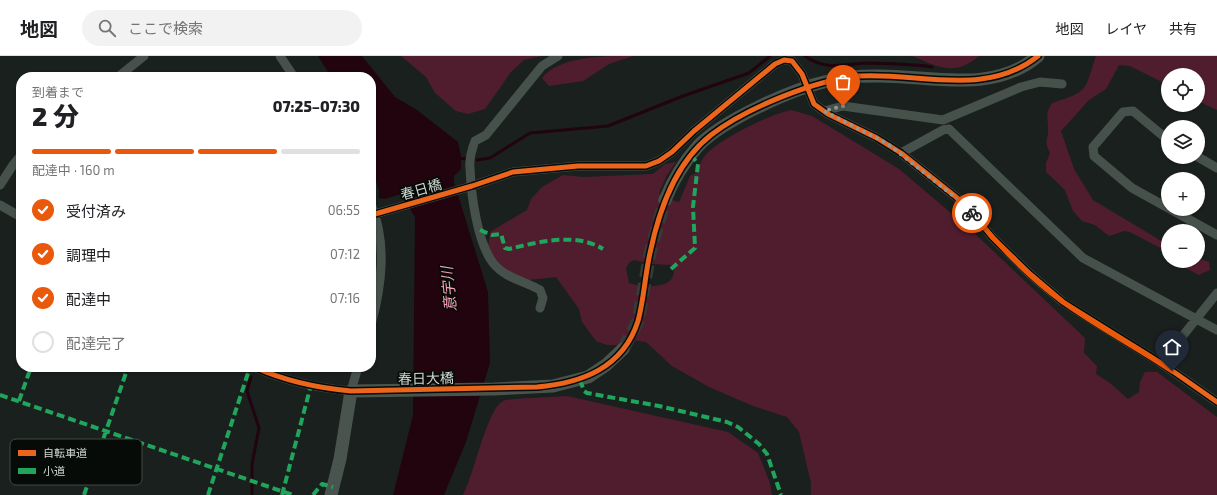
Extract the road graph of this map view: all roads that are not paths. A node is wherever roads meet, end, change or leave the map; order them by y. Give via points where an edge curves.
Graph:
1 (144, 56) edge
2 (280, 56) edge
3 (558, 56) edge
4 (1038, 56) edge
5 (126, 72) edge
6 (291, 72) edge
7 (1062, 84) dead end
8 (807, 88) junction
9 (824, 111) junction
10 (943, 120) junction
11 (946, 130) junction
12 (1161, 134) edge
13 (901, 153) junction
14 (16, 161) edge
15 (1205, 161) edge
16 (1217, 168) edge
17 (0, 185) edge
18 (469, 187) junction
19 (666, 200) tunnel mouth
20 (0, 205) edge
21 (376, 210) edge
22 (378, 213) junction
23 (16, 215) edge
24 (1217, 235) edge
25 (376, 292) edge
26 (1217, 293) edge
27 (540, 308) dead end
28 (1196, 318) junction
29 (1217, 330) edge
30 (623, 349) tunnel mouth
31 (1161, 364) junction
32 (268, 372) edge
33 (357, 372) edge
34 (355, 391) junction
35 (1217, 402) edge
36 (331, 495) edge

1 - 5 street
2 - 6 street
3 - 18 street via 542,66 486,134 475,141 469,167
4 - 8 street via 1005,73 984,79 954,81 859,76 826,81
7 - 10 street via 1040,82
8 - 9 street via 814,104
8 - 18 street, 春日橋 via 798,66 792,61 784,60 775,64 659,161 646,166 578,166 513,172
8 - 19 street via 738,118 711,135 684,164
9 - 10 street via 843,106
9 - 13 street
10 - 11 street
11 - 13 street
11 - 28 street via 949,129 1083,258
12 - 24 street via 1133,111 1123,112 1093,147 1094,156 1132,188
13 - 31 street via 966,206 992,237 1063,302
14 - 17 street
15 - 16 street
18 - 22 street, 春日橋
18 - 27 street via 486,252 494,264 505,273 540,290 543,298
20 - 23 street
21 - 22 street
22 - 25 street via 382,250
26 - 28 street
28 - 29 street
28 - 31 street
30 - 34 street, 春日大橋 via 606,365 580,380 553,386
31 - 35 street
32 - 34 street via 325,388
33 - 34 street
34 - 36 street

